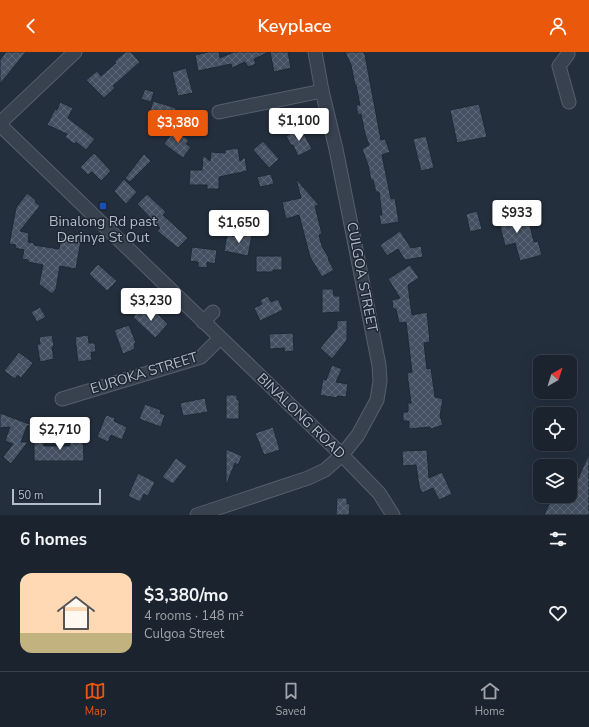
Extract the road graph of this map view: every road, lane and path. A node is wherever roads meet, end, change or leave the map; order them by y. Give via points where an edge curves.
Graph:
1 (75, 52) edge
2 (315, 52) edge
3 (568, 52) edge
4 (322, 91) junction
5 (568, 102) dead end
6 (219, 112) dead end
7 (0, 124) edge
8 (213, 312) dead end
9 (203, 322) junction
10 (220, 338) junction
11 (62, 399) dead end
12 (342, 455) junction
13 (197, 515) edge
14 (393, 515) edge

1 - 7 street
2 - 4 street, CULGOA STREET
3 - 5 street via 559,66
4 - 6 street
4 - 12 street, CULGOA STREET via 338,157 380,370 377,400 358,435
7 - 9 street, BINALONG ROAD
8 - 9 street
9 - 10 street, BINALONG ROAD
10 - 11 street, EUROKA STREET via 201,357
10 - 12 street, BINALONG ROAD
12 - 13 street, CULGOA STREET via 325,470 308,478
12 - 14 street, BINALONG ROAD via 379,493

